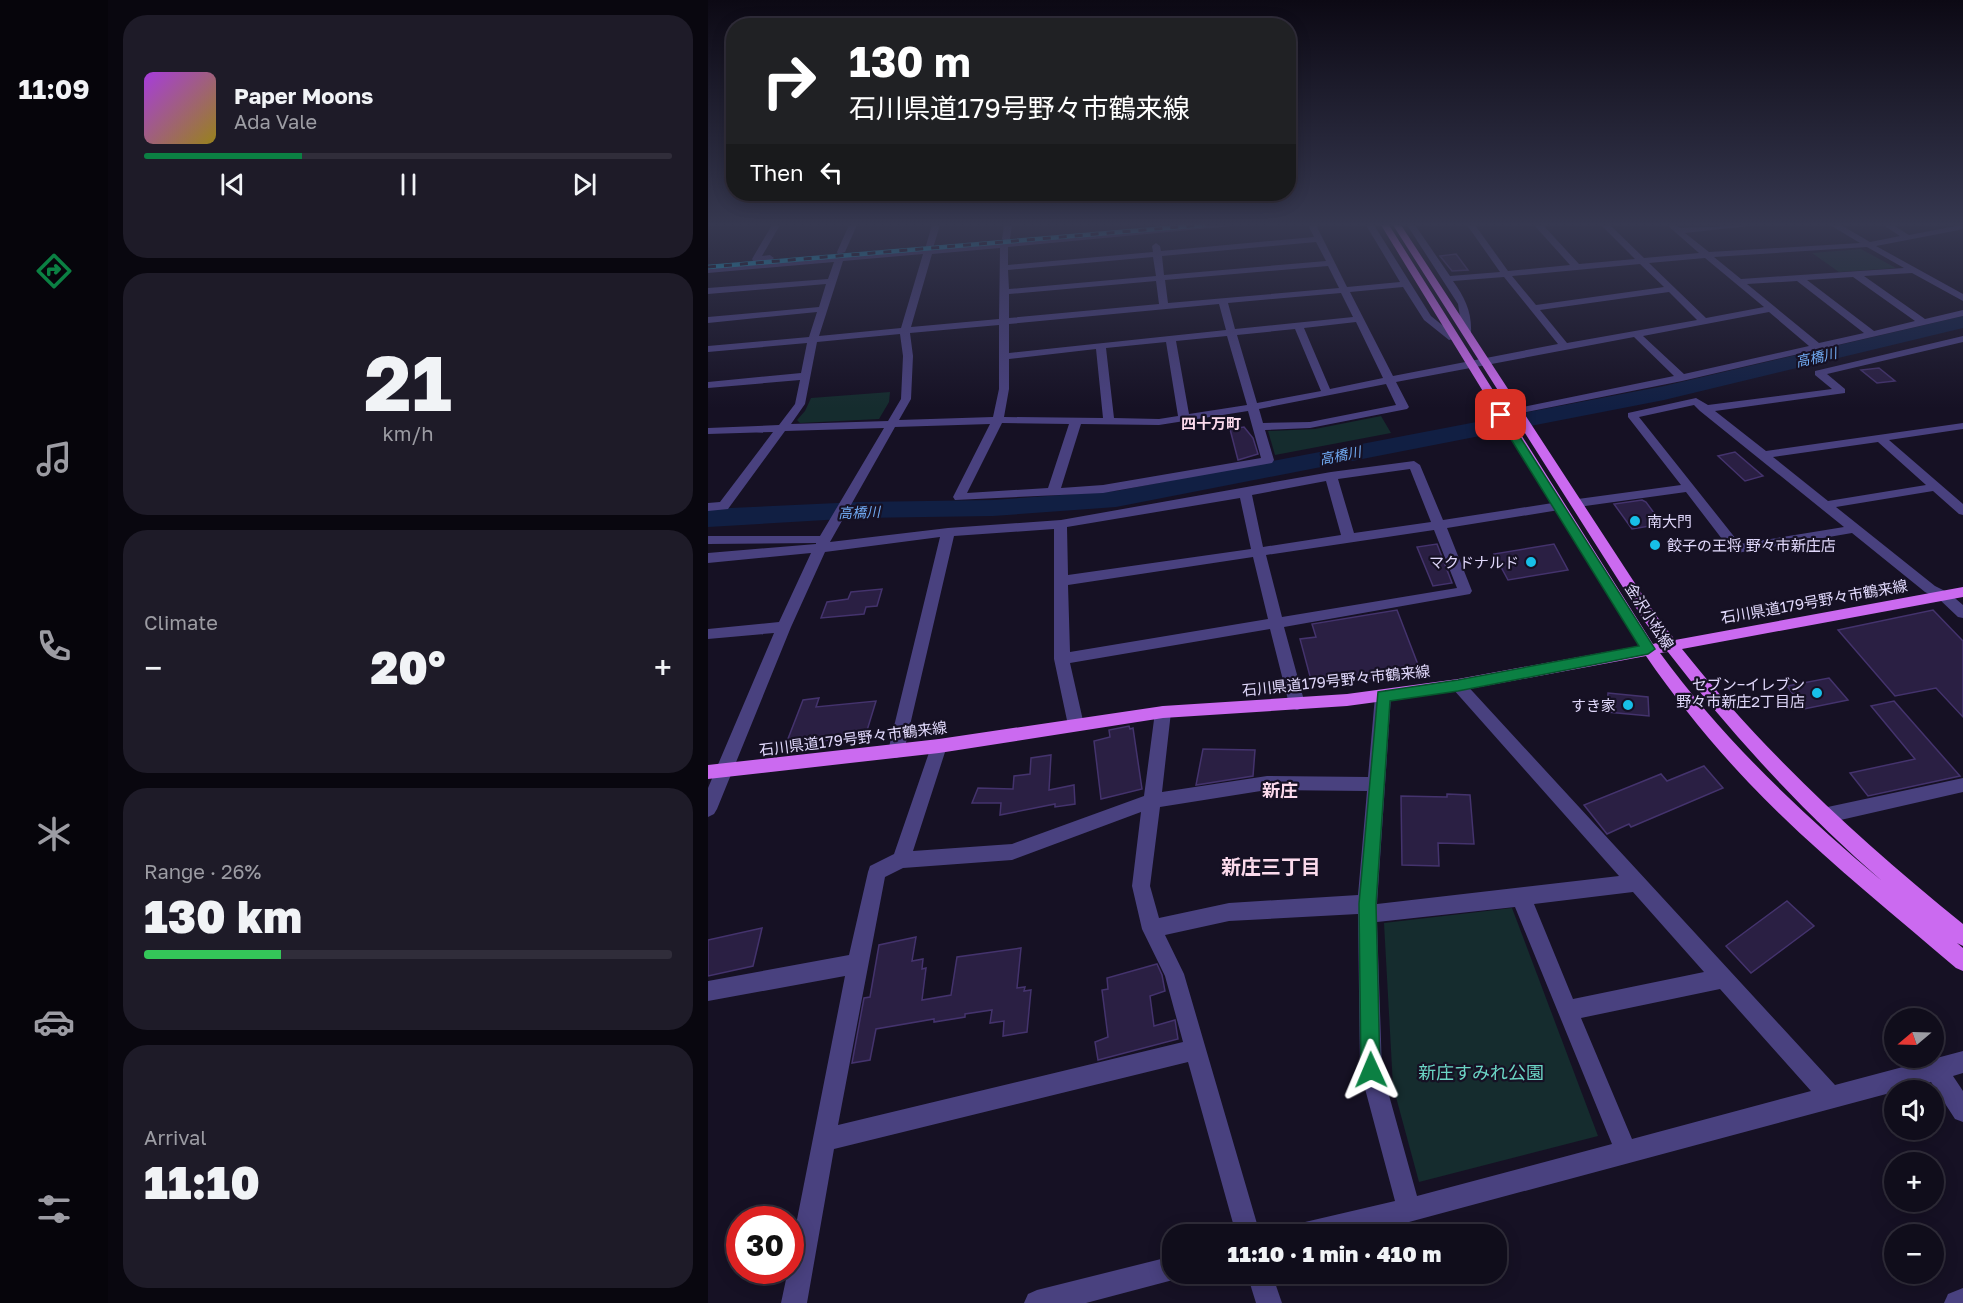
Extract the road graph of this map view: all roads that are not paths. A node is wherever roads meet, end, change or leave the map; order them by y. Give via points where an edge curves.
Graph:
1 (772, 286) edge
2 (830, 286) edge
3 (919, 286) edge
4 (1004, 286) edge
5 (1073, 286) edge
6 (1161, 286) edge
7 (1341, 286) edge
8 (1383, 286) edge
9 (1407, 286) edge
10 (1422, 286) edge
11 (1436, 286) edge
12 (1451, 286) edge
13 (1516, 286) edge
14 (1668, 286) edge
15 (1744, 286) edge
16 (1809, 286) edge
17 (1872, 286) edge
18 (1941, 286) edge
19 (1343, 289) junction
20 (1671, 289) junction
21 (708, 291) edge
22 (1004, 292) junction
23 (1963, 298) edge
24 (1222, 300) junction
25 (1164, 305) junction
26 (1534, 308) junction
27 (823, 309) junction
28 (1771, 309) junction
29 (1963, 313) edge
30 (1358, 319) junction
31 (708, 320) edge
32 (1704, 321) junction
33 (1004, 322) junction
34 (1923, 322) junction
35 (1298, 325) junction
36 (905, 331) junction
37 (1232, 332) junction
38 (1466, 333) junction
39 (1636, 334) junction
40 (1872, 334) junction
41 (1170, 338) junction
42 (1453, 338) junction
43 (813, 339) junction
44 (1963, 339) edge
45 (1101, 345) junction
46 (1566, 346) junction
47 (1817, 347) junction
48 (708, 349) edge
49 (1005, 356) junction
50 (1485, 362) junction
51 (1470, 365) junction
52 (804, 376) junction
53 (1682, 378) junction
54 (1388, 381) junction
55 (708, 385) edge
56 (1328, 393) junction
57 (1253, 407) junction
58 (1704, 409) junction
59 (1521, 416) junction
60 (1184, 419) junction
61 (998, 420) junction
62 (1109, 420) junction
63 (1076, 421) junction
64 (891, 423) junction
65 (1963, 426) edge
66 (1259, 427) junction
67 (784, 428) junction
68 (708, 431) edge
69 (1879, 437) junction
70 (1762, 455) junction
71 (1332, 476) junction
72 (1936, 487) junction
73 (1688, 488) junction
74 (1053, 492) junction
75 (1245, 493) junction
76 (1578, 503) junction
77 (1825, 505) junction
78 (1559, 506) junction
79 (708, 507) edge
80 (1963, 511) edge
81 (1061, 524) junction
82 (1439, 525) junction
83 (1854, 529) junction
84 (948, 532) junction
85 (821, 538) junction
86 (1349, 538) junction
87 (708, 540) edge
88 (708, 547) edge
89 (1258, 552) junction
90 (708, 558) edge
91 (1061, 580) junction
92 (1963, 592) edge
93 (1944, 596) junction
94 (1963, 613) edge
95 (1276, 622) junction
96 (784, 627) junction
97 (708, 634) edge
98 (1671, 646) junction
99 (1648, 649) junction
100 (1062, 659) junction
101 (1458, 685) junction
102 (1383, 696) junction
103 (1297, 704) junction
104 (1163, 712) junction
105 (1076, 725) junction
106 (939, 746) junction
107 (896, 751) junction
108 (716, 771) edge
109 (1376, 784) junction
110 (1963, 785) edge
111 (1152, 801) junction
112 (708, 809) edge
113 (1823, 816) junction
114 (901, 860) junction
115 (1637, 883) junction
116 (1521, 897) junction
117 (1367, 909) junction
118 (1152, 929) junction
119 (1963, 936) edge
120 (1963, 961) edge
121 (857, 964) junction
122 (1723, 978) junction
123 (708, 992) edge
124 (1568, 1010) junction
125 (1195, 1050) junction
126 (1963, 1062) edge
127 (1936, 1070) junction
128 (1831, 1097) junction
129 (1963, 1111) edge
130 (825, 1140) junction
131 (1626, 1151) junction
132 (1409, 1210) junction
133 (1245, 1224) edge
134 (1348, 1224) edge
135 (1162, 1271) edge
136 (1263, 1284) edge
137 (1963, 1301) edge
138 (794, 1303) edge
139 (1037, 1303) edge
140 (1269, 1303) edge
141 (1957, 1303) edge

1 - 21 street
2 - 27 street
3 - 36 street
4 - 22 street
5 - 22 street
6 - 25 street
7 - 19 street
8 - 19 street
9 - 42 street via 1427,318
10 - 42 main road, 金沢小松線
11 - 38 main road, 金沢小松線
12 - 38 street via 1466,308
13 - 26 street
14 - 20 street
15 - 28 street
16 - 40 street
17 - 34 street
18 - 23 street
19 - 24 street
19 - 30 street
20 - 26 street
20 - 32 street
22 - 33 street
24 - 25 street
24 - 37 street
25 - 33 street
26 - 46 street
27 - 31 street
27 - 43 street
28 - 32 street
28 - 47 street
29 - 34 street
30 - 35 street
30 - 54 street
32 - 39 street
33 - 36 street
33 - 49 street
34 - 40 street
35 - 37 street
35 - 56 street
36 - 43 street
36 - 64 street via 906,399
37 - 41 street
37 - 57 street
38 - 50 main road, 金沢小松線
39 - 46 street
39 - 53 street
40 - 47 street
41 - 45 street
41 - 60 street
42 - 51 main road, 金沢小松線
43 - 48 street
43 - 52 street
44 - 58 street via 1819,373 1841,391
45 - 49 street
45 - 62 street
46 - 50 street
47 - 53 street
49 - 61 street
50 - 51 street
50 - 59 main road, 金沢小松線
51 - 54 street
51 - 78 main road, 金沢小松線
52 - 55 street
52 - 67 street via 800,404
53 - 59 street
54 - 56 street
54 - 66 street via 1403,408 1310,425
56 - 57 street
57 - 60 street
57 - 66 street
58 - 70 street
58 - 73 street via 1696,401 1632,415
59 - 76 main road, 金沢小松線
60 - 62 street
61 - 63 street
61 - 64 street
61 - 74 street via 959,497
62 - 63 street
63 - 74 street
64 - 67 street
64 - 85 street
65 - 69 street
66 - 74 street via 1268,460 1102,489
67 - 68 street
67 - 79 street via 724,506
69 - 70 street
69 - 72 street
70 - 77 street
71 - 75 street
71 - 82 street via 1414,465
71 - 86 street
72 - 77 street
72 - 80 street
73 - 76 street
73 - 83 street via 1737,549
75 - 81 street
75 - 89 street
76 - 98 main road, 金沢小松線
77 - 83 street
78 - 82 street
78 - 99 main road, 金沢小松線
81 - 84 street
81 - 91 street
82 - 86 street
82 - 95 street via 1466,591
83 - 93 street
84 - 85 street
84 - 107 street
85 - 87 street
85 - 88 street via 783,546
85 - 90 street
85 - 96 street
86 - 89 street
89 - 91 street
89 - 95 street
91 - 100 street
92 - 93 main road, 石川県道179号野々市鶴来線
93 - 94 street
93 - 98 main road, 石川県道179号野々市鶴来線
95 - 100 street
95 - 103 street
96 - 97 street
96 - 108 street
98 - 99 main road, 石川県道179号野々市鶴来線
98 - 113 main road, 金沢小松線 via 1777,770
99 - 101 main road, 石川県道179号野々市鶴来線
99 - 120 main road, 金沢小松線 via 1699,715 1802,824
100 - 105 street
101 - 102 main road, 石川県道179号野々市鶴来線
101 - 115 street
102 - 103 main road, 石川県道179号野々市鶴来線
102 - 109 street
103 - 104 main road, 石川県道179号野々市鶴来線
104 - 105 main road, 石川県道179号野々市鶴来線
104 - 111 street
105 - 106 main road, 石川県道179号野々市鶴来線
106 - 107 main road, 石川県道179号野々市鶴来線
106 - 114 street
107 - 108 main road, 石川県道179号野々市鶴来線
108 - 112 street
109 - 111 street via 1267,783
109 - 117 street
110 - 113 street
111 - 114 street via 1012,852
111 - 118 street via 1141,886
113 - 119 main road, 金沢小松線
114 - 121 street via 878,872
115 - 116 street
115 - 122 street
116 - 117 street
116 - 124 street
117 - 118 street via 1229,912
117 - 132 street via 1371,1070
118 - 125 street via 1174,974
121 - 123 street
121 - 130 street
122 - 124 street
122 - 128 street
124 - 131 street
125 - 130 street
125 - 133 street
126 - 127 street
127 - 128 street
127 - 129 street
128 - 131 street
130 - 138 street
131 - 132 street
132 - 134 street
135 - 139 street
136 - 140 street
137 - 141 street

